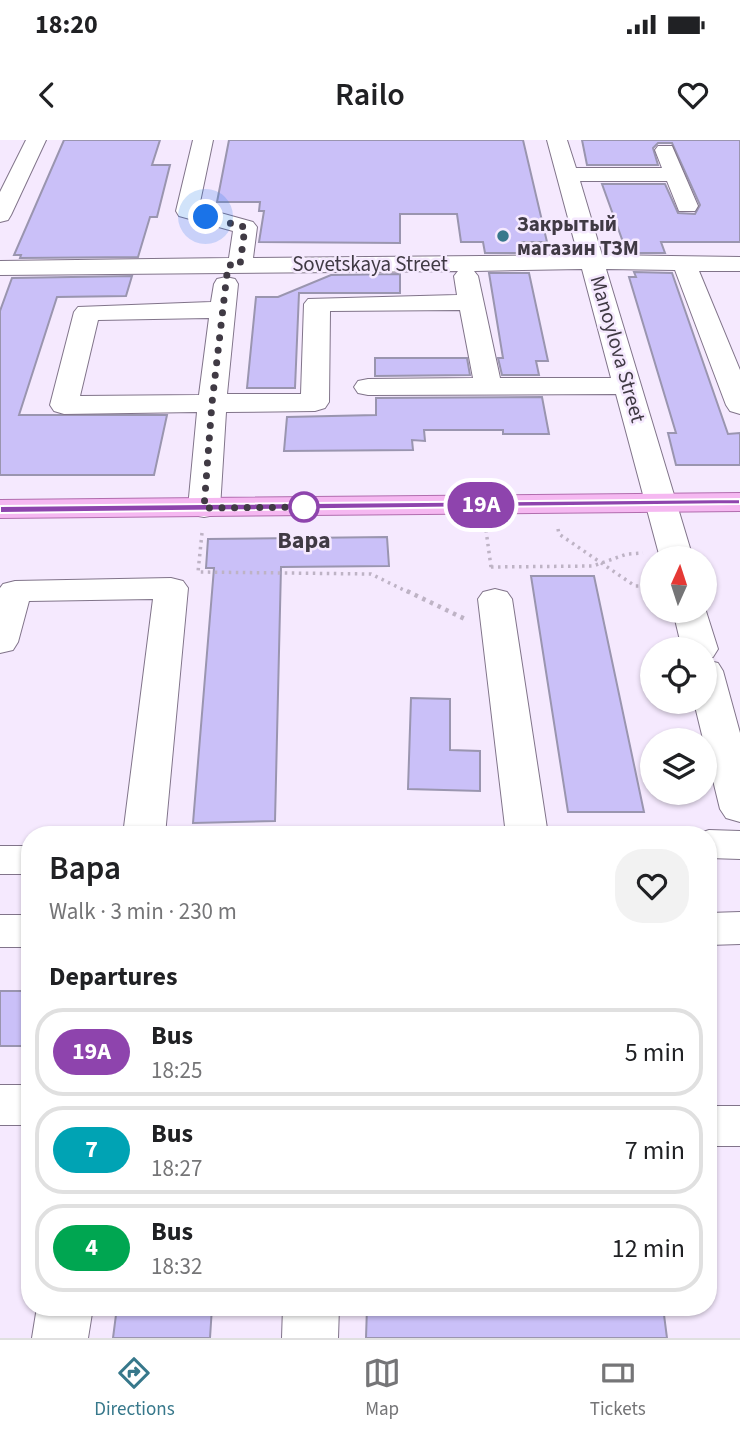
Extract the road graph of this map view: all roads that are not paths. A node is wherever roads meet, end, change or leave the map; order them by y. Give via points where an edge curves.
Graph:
1 (36, 140) edge
2 (203, 140) edge
3 (557, 140) edge
4 (665, 150) dead end
5 (567, 174) junction
6 (675, 175) junction
7 (687, 206) dead end
8 (0, 215) edge
9 (593, 262) junction
10 (684, 263) junction
11 (463, 264) junction
12 (740, 264) edge
13 (234, 265) junction
14 (0, 268) edge
15 (471, 302) junction
16 (223, 310) junction
17 (488, 386) junction
18 (629, 386) junction
19 (368, 387) dead end
20 (212, 403) junction
21 (740, 405) edge
22 (740, 502) edge
23 (663, 503) junction
24 (204, 508) junction
25 (0, 509) edge
26 (674, 546) edge
27 (493, 583) road end
28 (0, 642) edge
29 (716, 714) edge
30 (740, 809) edge
31 (145, 826) edge
32 (526, 826) edge
33 (717, 845) edge
34 (740, 845) edge
35 (0, 860) edge
36 (21, 860) edge
37 (740, 928) edge
38 (717, 929) edge
39 (0, 931) edge
40 (21, 931) edge
41 (0, 1105) edge
42 (21, 1105) edge
43 (717, 1126) edge
44 (740, 1126) edge
45 (64, 1316) edge
46 (311, 1316) edge
47 (60, 1338) edge
48 (310, 1338) edge

1 - 8 street
2 - 13 street via 187,211 245,227
3 - 5 street, Manoylova Street
4 - 6 street
5 - 6 street
5 - 9 street, Manoylova Street
6 - 7 street
9 - 10 street, Sovetskaya Street
9 - 11 street, Sovetskaya Street
9 - 18 street, Manoylova Street
10 - 12 street, Sovetskaya Street
10 - 21 street
11 - 13 street, Sovetskaya Street
11 - 15 street
13 - 14 street, Sovetskaya Street
13 - 16 street
15 - 17 street
15 - 20 street via 317,304 315,401
16 - 20 street
16 - 20 street via 87,312 64,405
17 - 18 street
17 - 19 street
18 - 23 street, Manoylova Street
20 - 24 street
22 - 23 main road
23 - 24 main road
23 - 26 street, Manoylova Street
24 - 25 main road
27 - 32 street
28 - 31 street via 15,590 171,588
29 - 30 street
33 - 34 street
35 - 36 street
37 - 38 street
39 - 40 street
41 - 42 street
43 - 44 street
45 - 47 street
46 - 48 street

